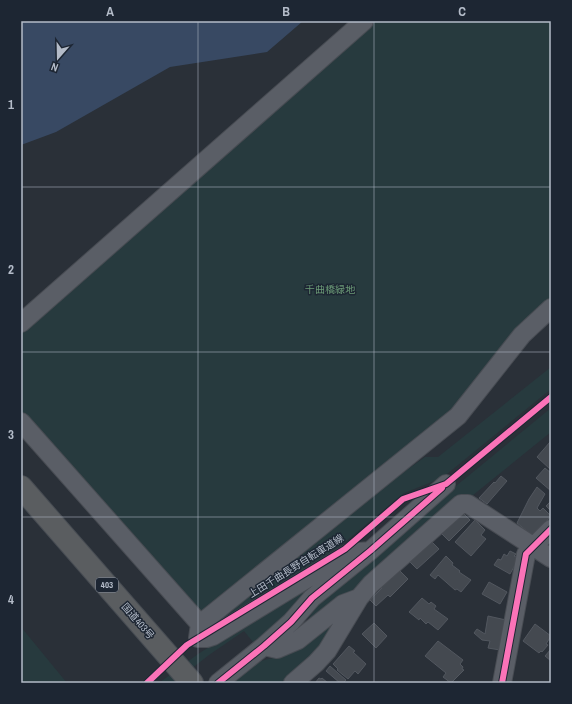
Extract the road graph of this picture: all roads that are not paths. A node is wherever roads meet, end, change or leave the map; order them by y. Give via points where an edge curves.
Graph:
1 (364, 21) edge
2 (551, 308) edge
3 (21, 323) edge
4 (21, 422) edge
5 (446, 484) dead end
6 (21, 487) edge
7 (551, 529) edge
8 (534, 547) junction
9 (370, 551) junction
10 (551, 558) edge
11 (359, 598) junction
12 (200, 624) junction
13 (264, 646) junction
14 (192, 683) edge
15 (218, 683) edge
16 (293, 683) edge
17 (502, 683) edge

1 - 3 street
2 - 12 street via 522,335 458,416
4 - 12 street
5 - 9 street
6 - 14 highway, 国道403号 / 403
7 - 8 street
8 - 10 street
8 - 11 street via 468,504 462,504 388,568
8 - 17 street via 526,554
9 - 12 street via 349,553 213,636 198,638
9 - 13 street via 312,598 291,622
11 - 13 street via 343,604 298,640 278,650
11 - 16 street via 327,651
13 - 15 street

